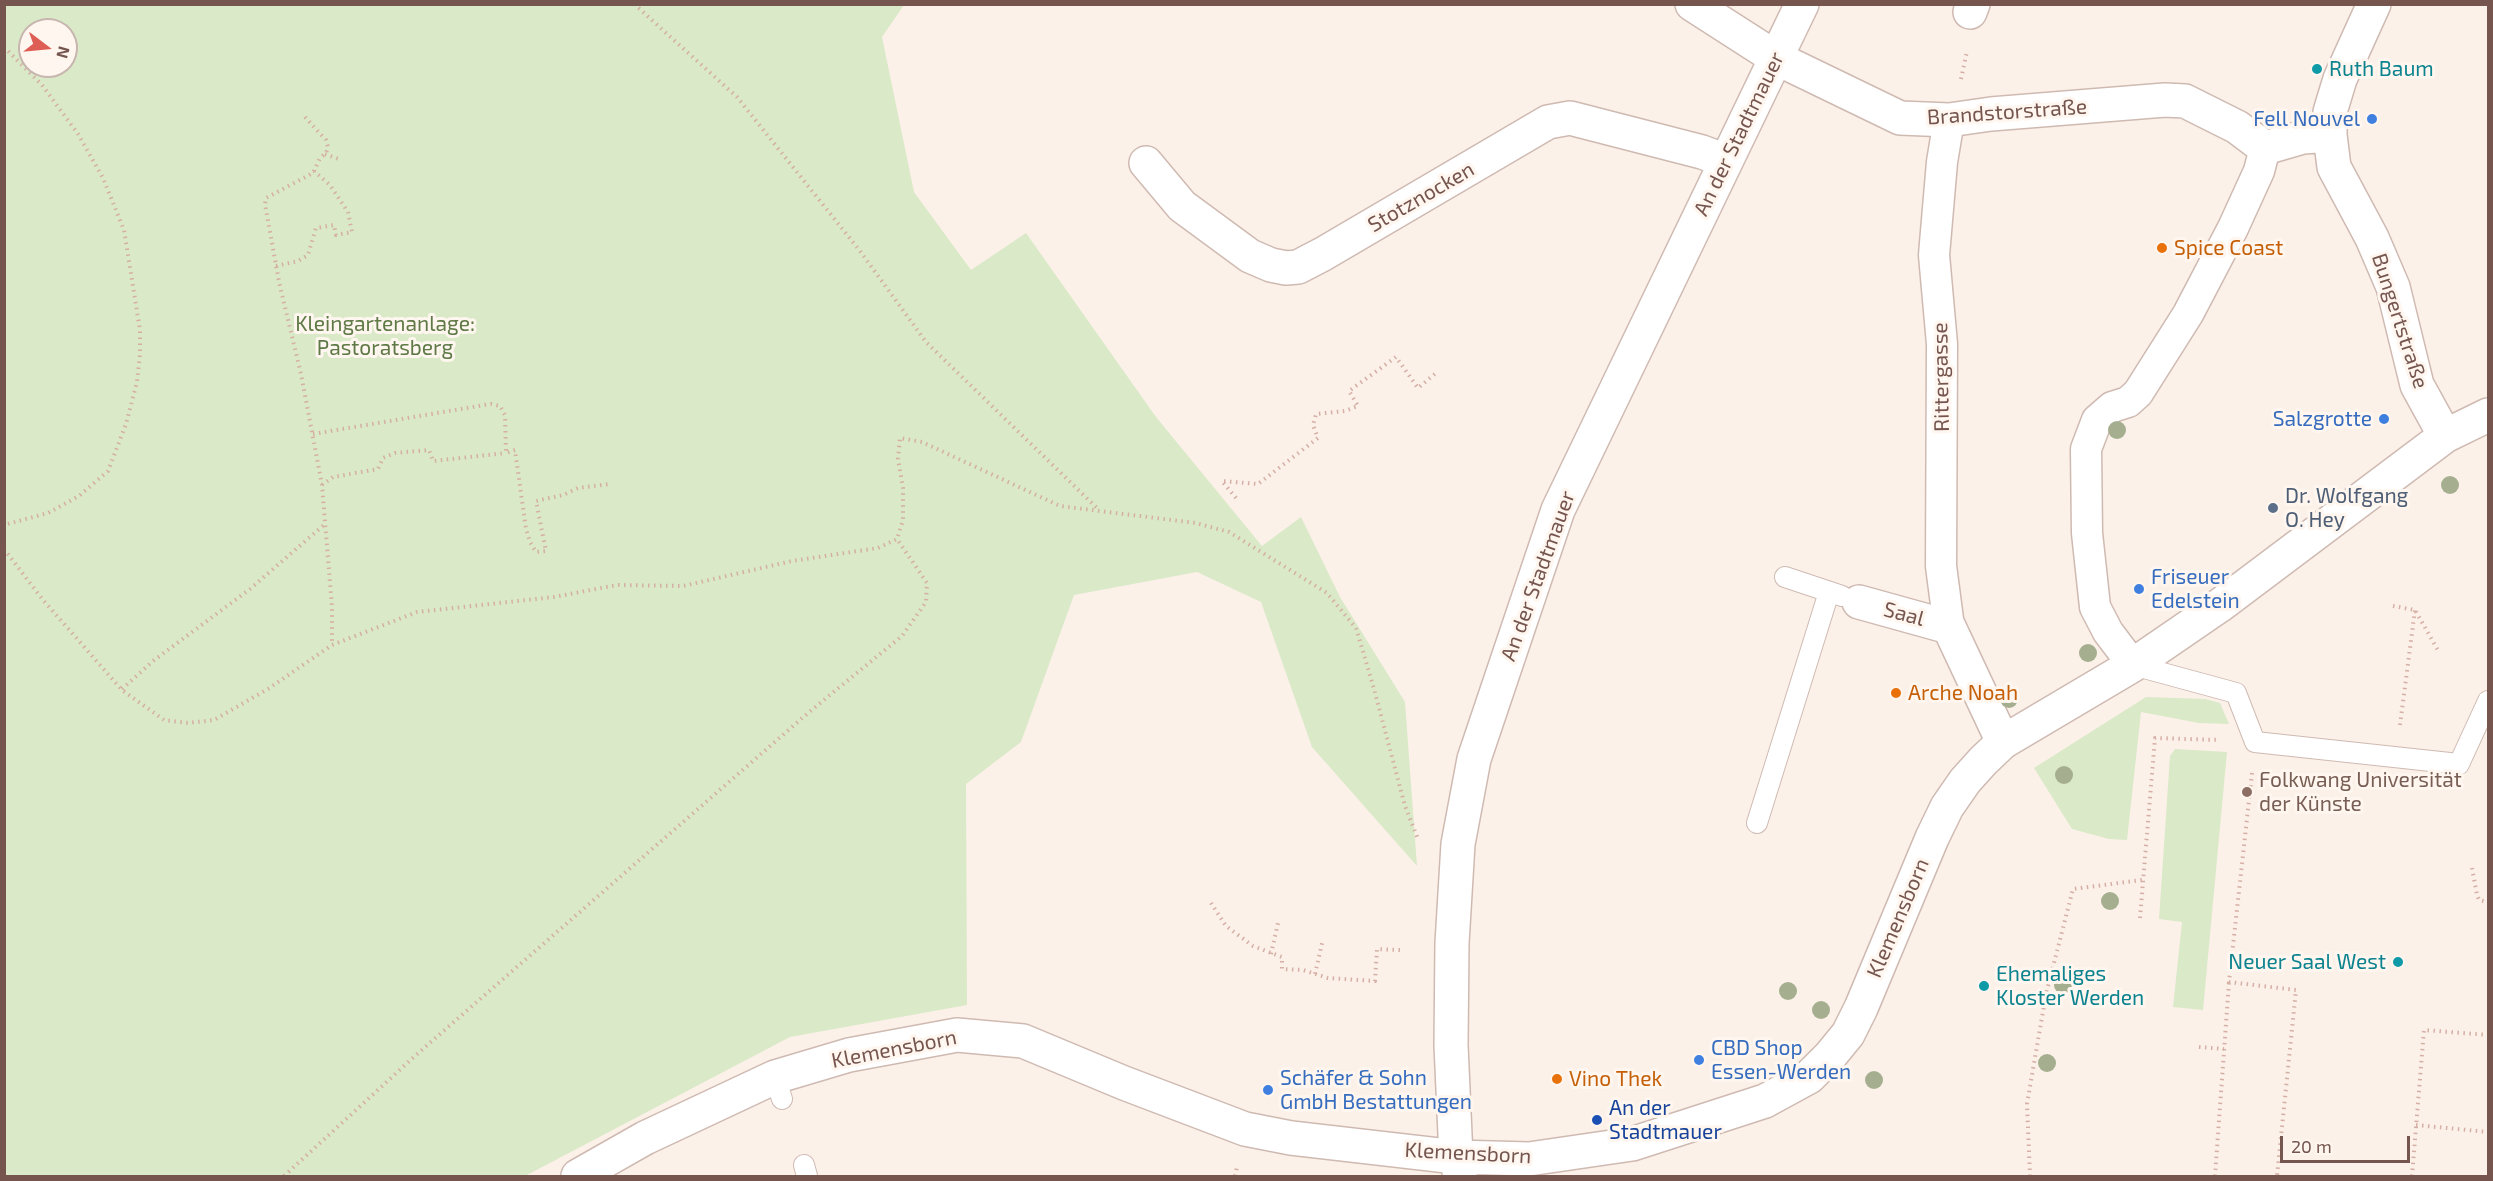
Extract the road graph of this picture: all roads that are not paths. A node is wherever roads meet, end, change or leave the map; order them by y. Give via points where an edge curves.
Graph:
1 (1692, 4) edge
2 (1802, 4) edge
3 (2374, 4) edge
4 (1776, 58) junction
5 (1949, 120) junction
6 (2330, 135) junction
7 (2265, 148) junction
8 (1726, 161) junction
9 (1146, 163) dead end
10 (2488, 415) edge
11 (2445, 436) junction
12 (1785, 577) dead end
13 (1844, 597) junction
14 (1949, 627) junction
15 (2133, 664) junction
16 (2488, 701) edge
17 (2003, 742) junction
18 (1757, 824) dead end
19 (1458, 1167) edge
20 (578, 1176) edge

1 - 4 street, Brandstorstraße
2 - 4 street, An der Stadtmauer
3 - 6 street, Bungertstraße via 2340,79 2330,112
4 - 5 street, Brandstorstraße via 1900,118
4 - 8 street, An der Stadtmauer
5 - 7 street, Brandstorstraße via 2185,101 2237,127
5 - 14 street, Rittergasse via 1934,255 1942,344 1941,566
6 - 7 street via 2303,137
6 - 11 street, Bungertstraße via 2334,167 2393,287 2417,385
7 - 15 street via 2233,228 2188,314 2138,393 2097,420 2086,449 2087,533 2095,607 2108,632
8 - 9 street, Stotznocken via 1570,118 1548,122 1323,254 1298,267 1286,268 1250,256 1182,206
8 - 19 street, An der Stadtmauer via 1558,510 1474,759 1458,844 1452,943 1451,1045
10 - 11 street, Klemensborn
11 - 15 street, Klemensborn via 2219,606
12 - 13 lane
13 - 14 street, Saal
13 - 18 lane
14 - 17 street, Rittergasse
15 - 16 lane via 2236,693 2255,742 2459,764
15 - 17 street, Klemensborn
17 - 19 street, Klemensborn via 1965,781 1947,807 1861,1008 1841,1043 1809,1077 1765,1101 1632,1144
19 - 20 street, Klemensborn via 1245,1129 1023,1041 957,1035 849,1054 779,1088 645,1138

